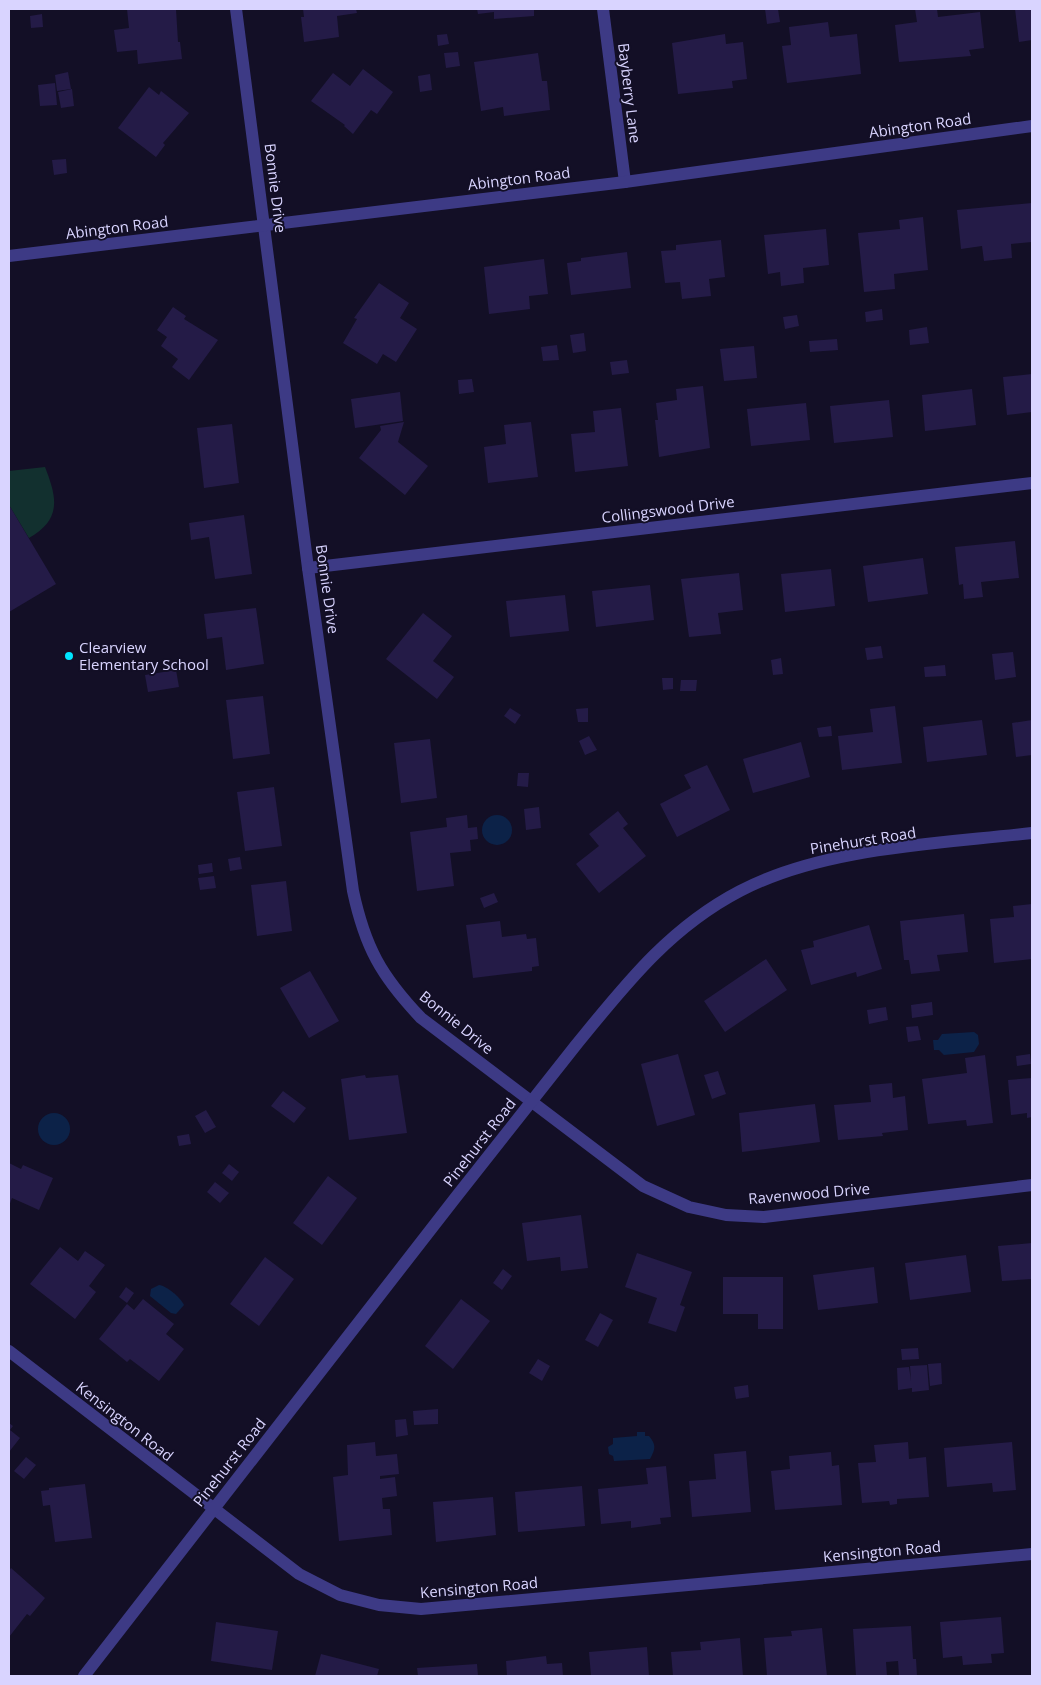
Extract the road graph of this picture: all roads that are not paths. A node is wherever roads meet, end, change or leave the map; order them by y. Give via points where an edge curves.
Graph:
1 (236, 9) edge
2 (603, 9) edge
3 (1032, 126) edge
4 (625, 182) junction
5 (265, 225) junction
6 (9, 256) edge
7 (1032, 483) edge
8 (308, 568) junction
9 (1032, 833) edge
10 (532, 1101) junction
11 (1032, 1185) edge
12 (9, 1351) edge
13 (213, 1510) junction
14 (1032, 1554) edge
15 (84, 1676) edge

1 - 5 street, Bonnie Drive
2 - 4 street, Bayberry Lane
3 - 4 street, Abington Road
4 - 5 street, Abington Road
5 - 6 street, Abington Road
5 - 8 street, Bonnie Drive
7 - 8 street, Collingswood Drive
8 - 10 street, Bonnie Drive via 353,891 359,921 368,943 380,970 421,1018
9 - 10 street, Pinehurst Road via 829,859 740,891 713,906 663,944 629,980
10 - 11 street, Ravenwood Drive via 643,1186 689,1207 726,1215 764,1217
10 - 13 street, Pinehurst Road
12 - 13 street, Kensington Road
13 - 14 street, Kensington Road via 298,1574 340,1595 380,1605 421,1609
13 - 15 street, Pinehurst Road

